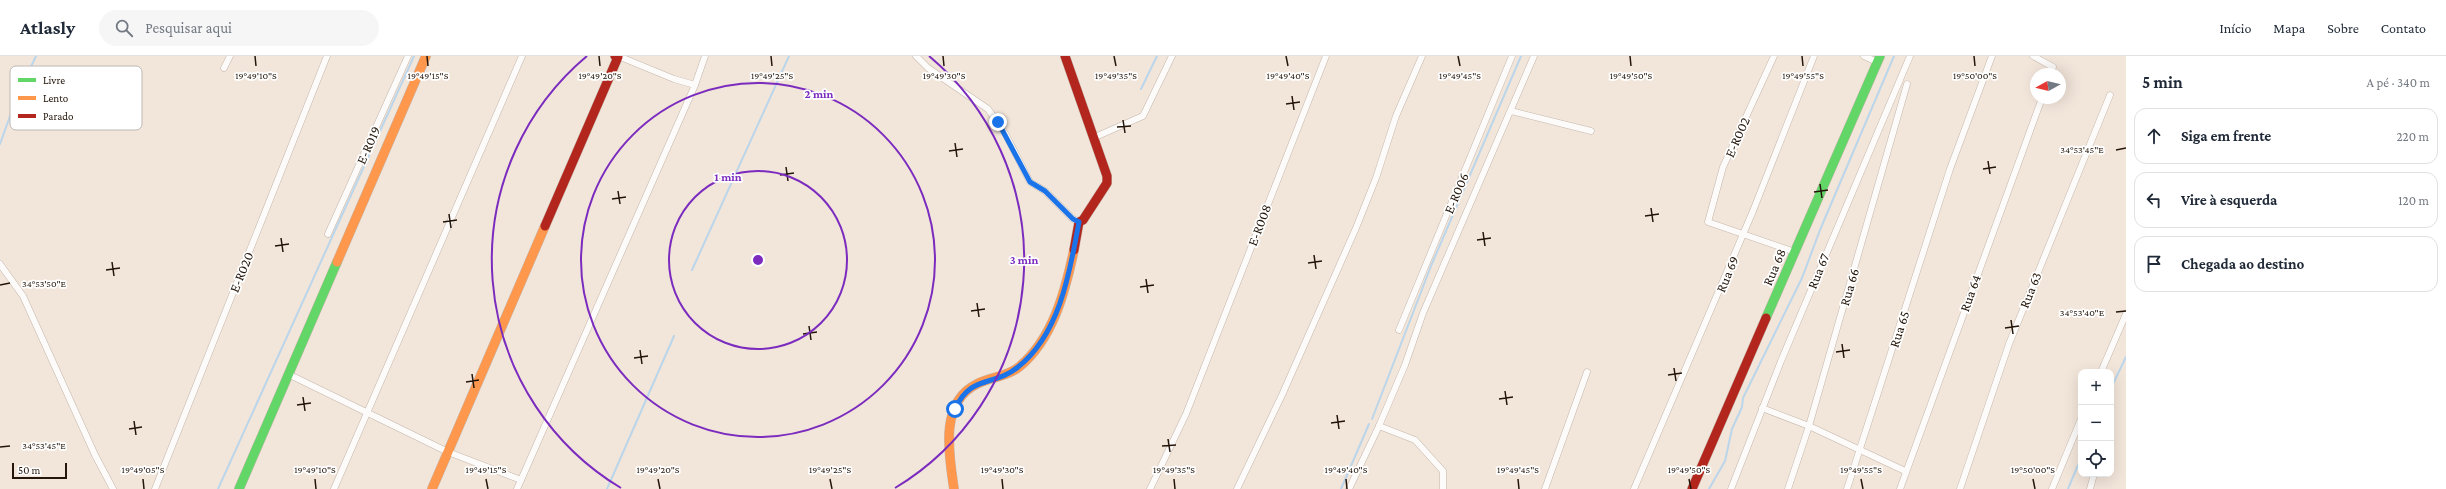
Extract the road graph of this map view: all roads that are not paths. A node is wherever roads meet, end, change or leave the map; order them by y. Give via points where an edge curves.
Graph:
1 (230, 56) edge
2 (328, 56) edge
3 (408, 56) edge
4 (426, 56) edge
5 (522, 56) edge
6 (617, 56) edge
7 (705, 56) edge
8 (916, 56) edge
9 (1065, 56) edge
10 (1172, 56) edge
11 (1326, 56) edge
12 (1422, 56) edge
13 (1512, 56) edge
14 (1534, 56) edge
15 (1774, 56) edge
16 (1814, 56) edge
17 (1864, 56) edge
18 (1910, 56) edge
19 (1992, 56) edge
20 (2033, 56) edge
21 (1878, 59) edge
22 (224, 68) dead end
23 (2053, 68) edge
24 (1907, 84) dead end
25 (695, 85) junction
26 (2110, 95) dead end
27 (2040, 104) edge
28 (1511, 111) junction
29 (1591, 131) dead end
30 (1093, 138) junction
31 (1079, 222) junction
32 (328, 234) dead end
33 (1743, 234) junction
34 (1795, 252) junction
35 (0, 264) edge
36 (2126, 314) edge
37 (1399, 330) dead end
38 (2102, 369) edge
39 (1587, 372) dead end
40 (288, 374) junction
41 (1762, 408) junction
42 (366, 412) junction
43 (1379, 426) junction
44 (1809, 426) junction
45 (2078, 426) edge
46 (1860, 450) junction
47 (448, 452) junction
48 (1905, 470) junction
49 (2093, 477) edge
50 (521, 480) junction
51 (113, 489) edge
52 (155, 489) edge
53 (239, 489) edge
54 (334, 489) edge
55 (432, 489) edge
56 (517, 489) edge
57 (954, 489) edge
58 (1150, 489) edge
59 (1237, 489) edge
60 (1349, 489) edge
61 (1444, 489) edge
62 (1545, 489) edge
63 (1634, 489) edge
64 (1692, 489) edge
65 (1731, 489) edge
66 (1788, 489) edge
67 (1847, 489) edge
68 (1900, 489) edge
69 (1960, 489) edge
70 (2052, 489) edge
71 (2090, 489) edge

1 - 22 street
2 - 52 street, E-R020
3 - 32 street, E-R019
4 - 40 street
5 - 42 street
6 - 25 street
6 - 47 street
7 - 25 street
8 - 31 street via 928,68 988,109 1006,135 1030,182 1045,191
9 - 30 street
10 - 30 street via 1142,116
11 - 58 street, E-R008 via 1193,395
12 - 59 street via 1396,116 1376,178 1356,228
13 - 37 street, E-R006
14 - 28 street
15 - 33 street, E-R002 via 1723,167 1708,222
16 - 33 street, Rua 69
17 - 21 street
18 - 41 street, Rua 67
19 - 46 street, Rua 65 via 1950,169
20 - 23 street
21 - 34 street, Rua 68
24 - 44 street, Rua 66
25 - 50 street
26 - 69 street, Rua 63 via 2009,344
27 - 48 street, Rua 64
28 - 29 street
28 - 43 street via 1423,313 1405,365
30 - 31 street via 1107,176 1107,183 1083,220
31 - 57 street via 1073,254 1051,326 1019,367 1008,374 971,387 960,398 949,426
33 - 34 street
33 - 63 street, Rua 69
34 - 64 street, Rua 68
35 - 51 street via 22,296
36 - 38 street
39 - 62 street
40 - 42 street
40 - 53 street
41 - 44 street
41 - 65 street, Rua 67
42 - 47 street
42 - 54 street
43 - 60 street
43 - 61 street via 1415,440 1443,471
44 - 46 street
44 - 66 street, Rua 66
45 - 70 street
46 - 48 street
46 - 67 street, Rua 65
47 - 50 street
47 - 55 street
48 - 68 street, Rua 64
49 - 71 street
50 - 56 street

